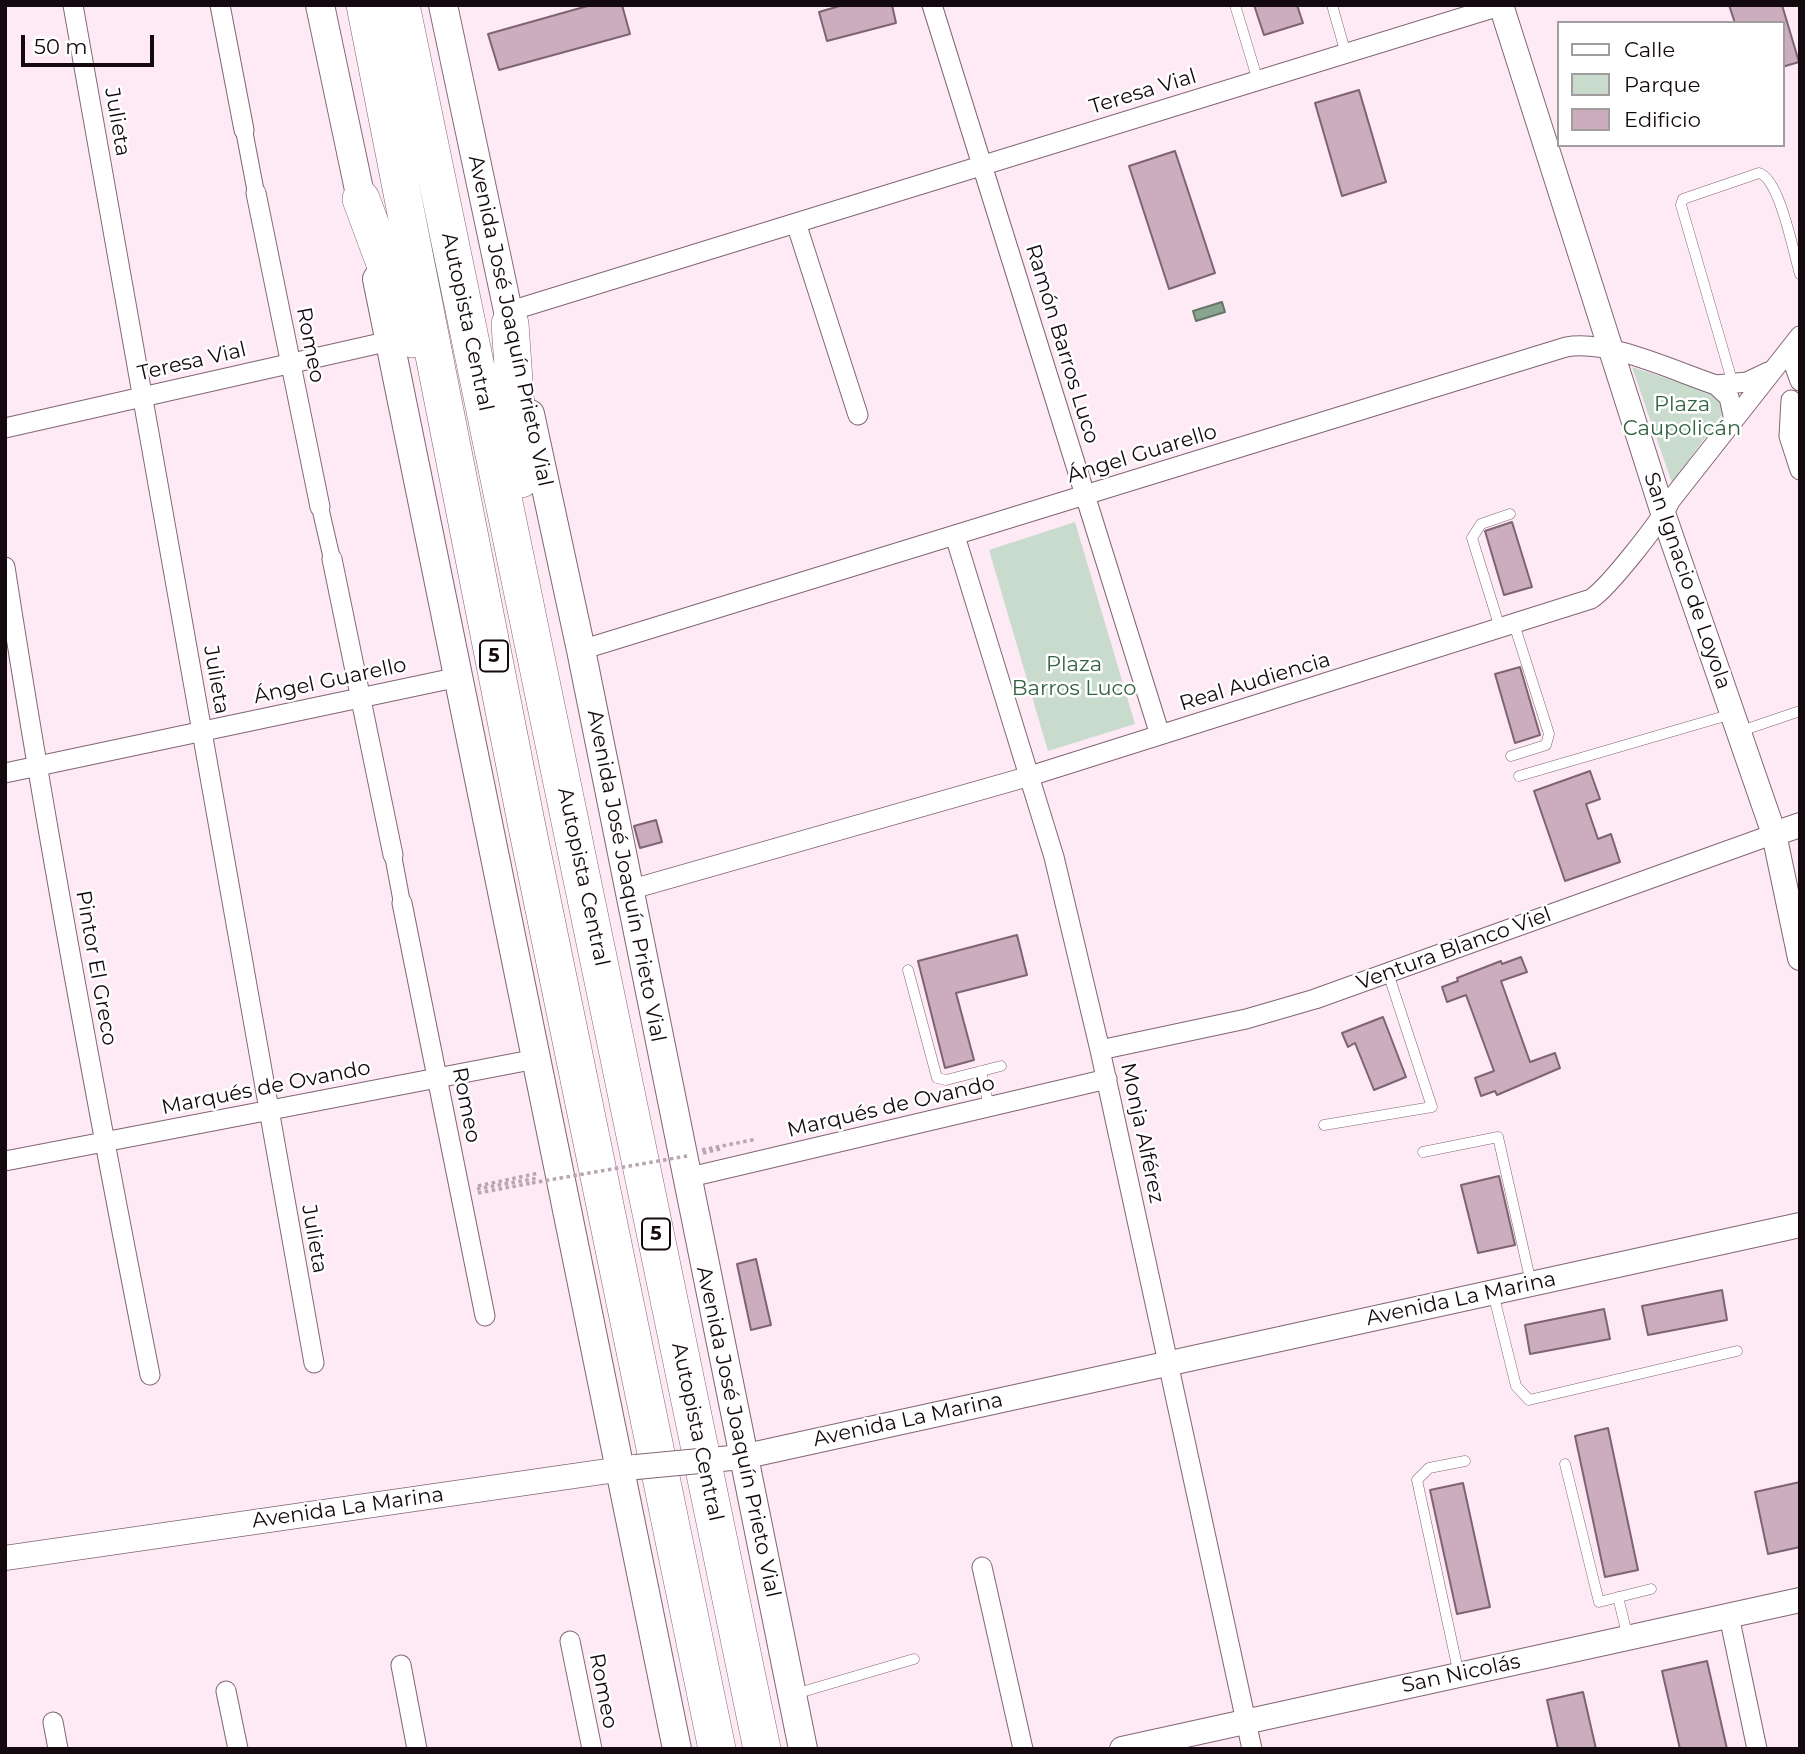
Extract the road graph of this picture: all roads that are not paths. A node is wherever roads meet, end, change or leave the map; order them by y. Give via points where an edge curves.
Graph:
1 (73, 5) edge
2 (220, 5) edge
3 (320, 5) edge
4 (365, 5) edge
5 (401, 5) edge
6 (443, 5) edge
7 (932, 5) edge
8 (1235, 5) edge
9 (1332, 5) edge
10 (1502, 5) edge
11 (1346, 54) junction
12 (1258, 81) junction
13 (244, 130) joint
14 (982, 166) junction
15 (256, 193) joint
16 (360, 199) junction
17 (796, 223) junction
18 (1800, 274) edge
19 (509, 318) junction
20 (390, 341) junction
21 (1794, 343) edge
22 (1609, 348) junction
23 (291, 363) junction
24 (1774, 369) junction
25 (1800, 381) edge
26 (1724, 385) junction
27 (1757, 390) junction
28 (142, 397) junction
29 (1796, 401) edge
30 (858, 415) dead end
31 (1734, 420) junction
32 (5, 428) edge
33 (1800, 470) edge
34 (461, 491) junction
35 (1085, 496) junction
36 (320, 507) joint
37 (1510, 514) dead end
38 (1664, 516) junction
39 (956, 536) junction
40 (332, 559) joint
41 (5, 567) edge
42 (1507, 627) junction
43 (533, 637) junction
44 (580, 650) junction
45 (459, 677) junction
46 (362, 698) junction
47 (1800, 711) edge
48 (1736, 723) junction
49 (202, 732) junction
50 (1160, 736) junction
51 (1511, 756) dead end
52 (36, 767) junction
53 (5, 774) edge
54 (1030, 776) junction
55 (1519, 776) dead end
56 (1800, 825) edge
57 (1774, 834) junction
58 (393, 855) joint
59 (629, 890) junction
60 (402, 903) joint
61 (1800, 958) edge
62 (908, 970) dead end
63 (1388, 973) junction
64 (1100, 1050) junction
65 (536, 1059) junction
66 (1001, 1066) dead end
67 (981, 1071) junction
68 (438, 1078) junction
69 (1107, 1079) junction
70 (989, 1107) junction
71 (269, 1110) junction
72 (1324, 1125) dead end
73 (104, 1142) junction
74 (1423, 1152) dead end
75 (5, 1161) edge
76 (687, 1167) junction
77 (1800, 1225) edge
78 (1531, 1284) junction
79 (1493, 1292) junction
80 (485, 1316) dead end
81 (1737, 1351) dead end
82 (314, 1363) dead end
83 (1168, 1363) junction
84 (150, 1375) dead end
85 (743, 1457) junction
86 (1465, 1461) dead end
87 (1565, 1464) dead end
88 (626, 1474) junction
89 (11, 1566) edge
90 (982, 1567) dead end
91 (1651, 1589) dead end
92 (1618, 1597) junction
93 (1800, 1600) edge
94 (1729, 1616) junction
95 (1628, 1638) junction
96 (570, 1642) dead end
97 (914, 1659) dead end
98 (401, 1665) dead end
99 (1459, 1675) junction
100 (226, 1691) dead end
101 (792, 1695) junction
102 (1246, 1721) junction
103 (53, 1722) dead end
104 (58, 1749) edge
105 (237, 1749) edge
106 (417, 1749) edge
107 (592, 1749) edge
108 (677, 1749) edge
109 (717, 1749) edge
110 (762, 1749) edge
111 (803, 1749) edge
112 (1023, 1749) edge
113 (1122, 1749) edge
114 (1252, 1749) edge
115 (1756, 1749) edge

1 - 28 street, Julieta
2 - 13 street
3 - 16 main road
4 - 34 highway, Autopista Central / 5
5 - 43 highway, Autopista Central / 5
6 - 19 main road, Avenida José Joaquín Prieto Vial
7 - 14 street, Ramón Barros Luco
8 - 12 lane
9 - 11 lane
10 - 11 street, Teresa Vial
10 - 22 street, San Ignacio de Loyola
11 - 12 street, Teresa Vial
12 - 14 street, Teresa Vial
13 - 15 street
14 - 17 street, Teresa Vial
14 - 35 street, Ramón Barros Luco
15 - 23 street, Romeo
16 - 20 main road
16 - 34 highway via 423,366
17 - 19 street, Teresa Vial
17 - 30 street
18 - 26 lane via 1775,188 1765,175 1759,173 1683,199
19 - 43 highway
19 - 44 main road, Avenida José Joaquín Prieto Vial
20 - 23 street, Teresa Vial
20 - 45 main road
21 - 24 street
21 - 25 street
22 - 26 street, Ángel Guarello
22 - 35 street, Ángel Guarello via 1566,347
22 - 38 street, San Ignacio de Loyola
23 - 28 street, Teresa Vial
23 - 36 street, Romeo
24 - 26 street via 1747,382
24 - 27 street
26 - 31 street
27 - 29 street
27 - 31 street, Real Audiencia
28 - 32 street, Teresa Vial
28 - 49 street, Julieta
29 - 33 street via 1789,436
31 - 38 street, Real Audiencia via 1670,501
34 - 109 highway, Autopista Central / 5
35 - 39 street, Ángel Guarello
35 - 50 street, Ramón Barros Luco
36 - 40 street
37 - 42 lane via 1481,524 1472,538
38 - 42 street, Real Audiencia via 1601,593
38 - 48 street, San Ignacio de Loyola
39 - 44 street, Ángel Guarello
39 - 54 street, Monja Alférez
40 - 46 street
41 - 52 street, Pintor El Greco
42 - 50 street, Real Audiencia
42 - 51 lane via 1549,734 1546,745
43 - 110 highway, Autopista Central / 5
44 - 59 main road, Avenida José Joaquín Prieto Vial
45 - 46 street, Ángel Guarello
45 - 65 main road
46 - 49 street, Ángel Guarello
46 - 58 street
47 - 48 lane
48 - 55 lane
48 - 57 street, San Ignacio de Loyola
49 - 52 street, Ángel Guarello
49 - 71 street, Julieta
50 - 54 street, Real Audiencia
52 - 53 street, Ángel Guarello
52 - 73 street, Pintor El Greco
54 - 59 street, Real Audiencia
54 - 64 street, Monja Alférez
56 - 57 street, Ventura Blanco Viel
57 - 61 street, San Ignacio de Loyola
57 - 63 street, Ventura Blanco Viel
58 - 60 street
59 - 76 main road, Avenida José Joaquín Prieto Vial
60 - 68 street, Romeo
62 - 67 lane via 937,1078
63 - 64 street, Ventura Blanco Viel via 1279,1010
63 - 72 lane via 1432,1107
64 - 69 street, Monja Alférez
65 - 68 street, Marqués de Ovando
65 - 88 main road
66 - 67 lane
67 - 70 lane
68 - 71 street, Marqués de Ovando
68 - 80 street, Romeo via 469,1191
69 - 70 street, Marqués de Ovando
69 - 83 street, Monja Alférez
70 - 76 street, Marqués de Ovando
71 - 73 street, Marqués de Ovando
71 - 82 street, Julieta
73 - 75 street, Marqués de Ovando
73 - 84 street, Pintor El Greco
74 - 78 lane via 1498,1137
76 - 85 main road, Avenida José Joaquín Prieto Vial
77 - 78 street, Avenida La Marina
78 - 79 street, Avenida La Marina
79 - 81 lane via 1516,1386 1529,1399
79 - 83 street, Avenida La Marina
83 - 85 street, Avenida La Marina
83 - 102 street, Monja Alférez
85 - 88 street, Avenida La Marina, bridge
85 - 101 main road, Avenida José Joaquín Prieto Vial
86 - 99 lane via 1429,1468 1417,1479
87 - 92 lane via 1599,1602
88 - 89 street, Avenida La Marina
88 - 108 main road
90 - 112 street
91 - 92 lane
92 - 95 lane
93 - 94 street, San Nicolás
94 - 95 street, San Nicolás
94 - 115 street
95 - 99 street, San Nicolás
96 - 107 street, Romeo
97 - 101 lane
98 - 106 street
99 - 102 street, San Nicolás
100 - 105 street
101 - 111 main road, Avenida José Joaquín Prieto Vial
102 - 113 street, San Nicolás
102 - 114 street, Monja Alférez
103 - 104 street

